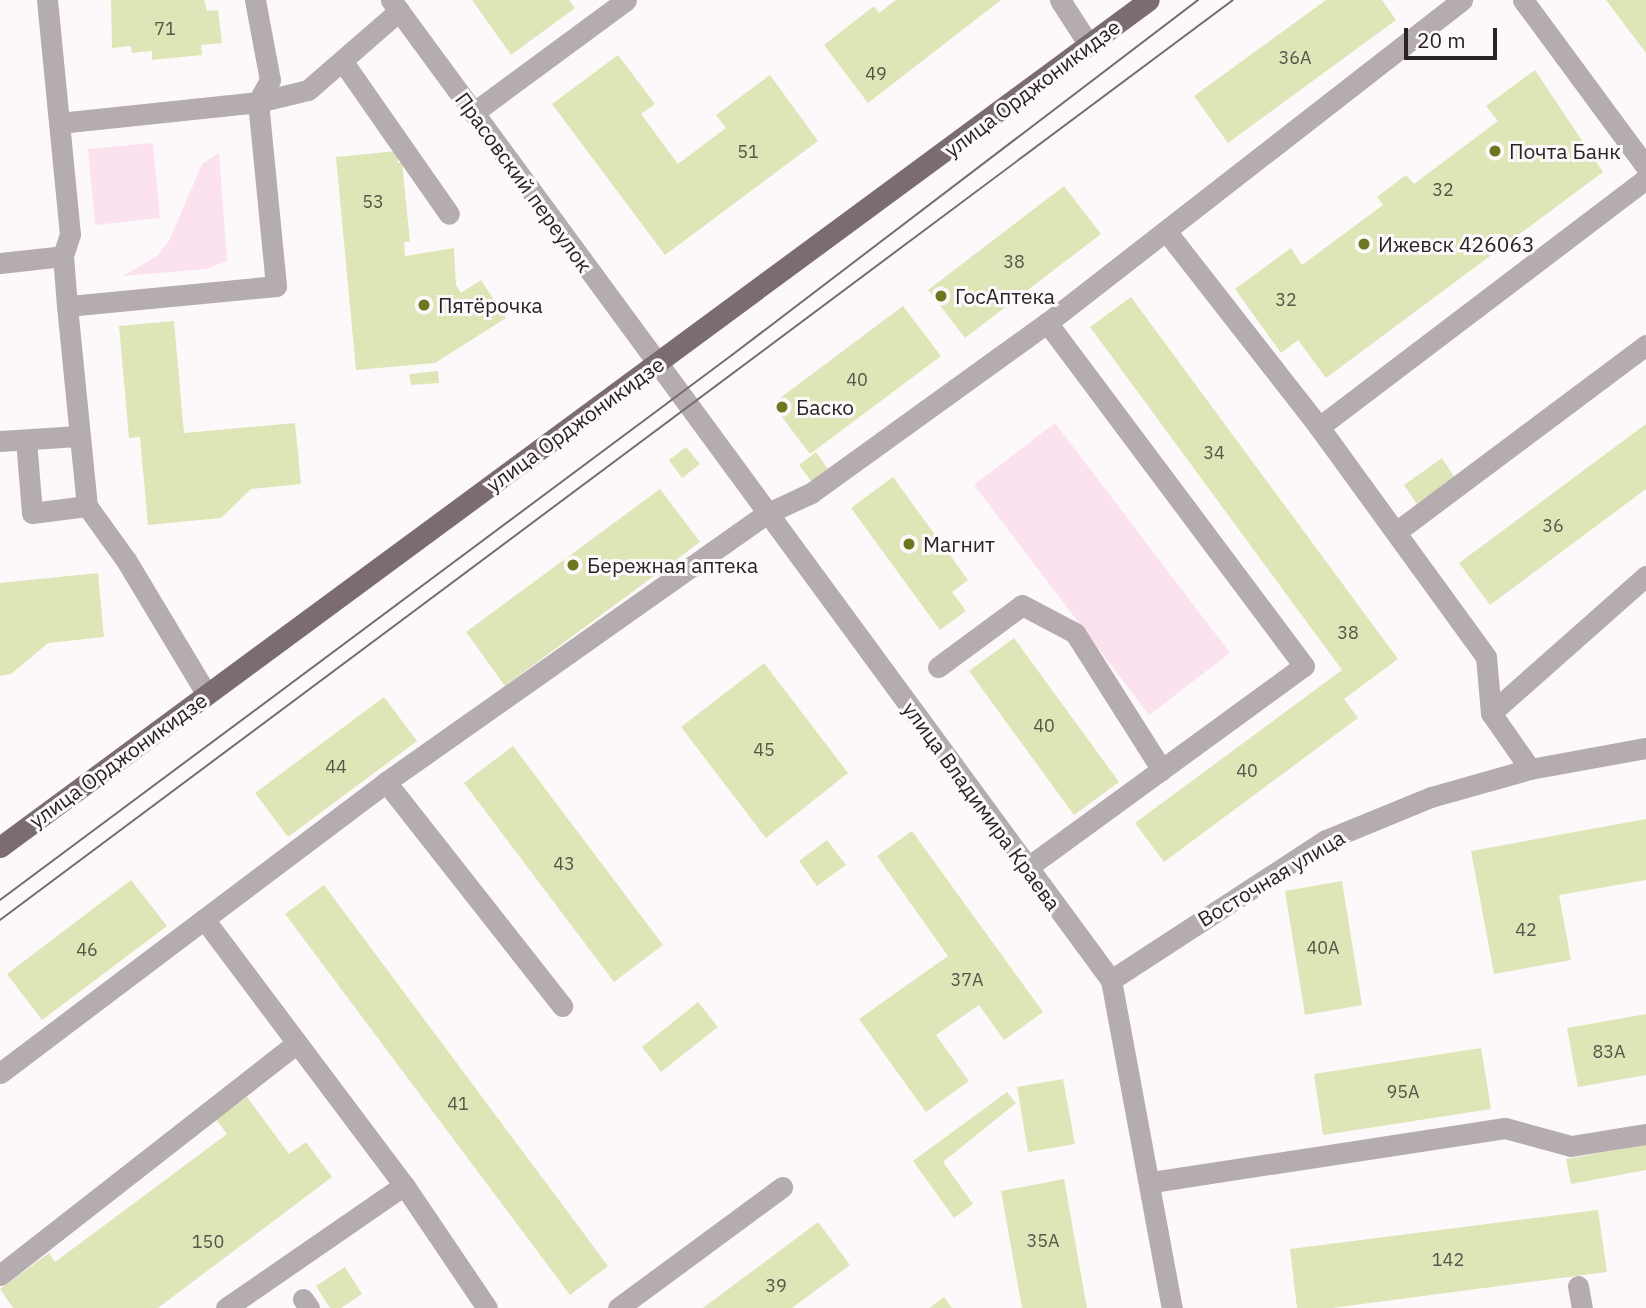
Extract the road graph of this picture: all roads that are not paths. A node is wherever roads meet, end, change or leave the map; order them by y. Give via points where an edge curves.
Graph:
1 (47, 0) edge
2 (255, 0) edge
3 (626, 0) edge
4 (1060, 0) edge
5 (1149, 0) edge
6 (1462, 0) edge
7 (1523, 0) edge
8 (395, 5) edge
9 (1089, 45) junction
10 (343, 62) junction
11 (258, 102) junction
12 (473, 113) junction
13 (59, 123) junction
14 (1646, 167) edge
15 (1646, 179) edge
16 (449, 214) dead end
17 (1166, 231) junction
18 (63, 256) junction
19 (0, 263) edge
20 (67, 306) junction
21 (1047, 323) junction
22 (1646, 345) edge
23 (655, 364) junction
24 (1319, 427) junction
25 (78, 436) junction
26 (26, 440) junction
27 (0, 442) edge
28 (87, 506) junction
29 (766, 514) junction
30 (1396, 532) junction
31 (1646, 576) edge
32 (938, 667) dead end
33 (207, 695) junction
34 (1491, 713) junction
35 (1646, 748) edge
36 (1530, 769) junction
37 (1162, 770) junction
38 (386, 782) junction
39 (0, 847) edge
40 (1028, 867) junction
41 (204, 919) junction
42 (1111, 981) junction
43 (562, 1006) dead end
44 (296, 1044) junction
45 (0, 1073) edge
46 (1646, 1134) edge
47 (1152, 1182) junction
48 (404, 1185) junction
49 (782, 1186) dead end
50 (0, 1275) edge
51 (1578, 1286) dead end
52 (226, 1308) edge
53 (487, 1308) edge
54 (618, 1308) edge
55 (1172, 1308) edge
56 (1582, 1308) edge

1 - 13 street
2 - 11 street via 270,80
3 - 12 street
4 - 9 street
5 - 9 main road, улица Орджоникидзе
6 - 17 street
7 - 14 street
8 - 10 street
8 - 12 street, Прасовский переулок
9 - 23 main road, улица Орджоникидзе
10 - 11 street via 308,90
10 - 16 street
11 - 13 street
11 - 20 street via 276,286
12 - 23 street, Прасовский переулок
13 - 18 street via 70,234
15 - 24 street
17 - 21 street
17 - 24 street
18 - 19 street
18 - 20 street
20 - 25 street
21 - 29 street via 811,493
21 - 37 street via 1304,666
22 - 30 street
23 - 29 street, улица Владимира Краева
23 - 33 main road, улица Орджоникидзе
24 - 30 street
25 - 26 street
25 - 28 street
26 - 27 street
26 - 28 street via 32,513
28 - 33 street via 126,560
29 - 38 street
29 - 40 street, улица Владимира Краева
30 - 34 street via 1486,657
31 - 34 street
32 - 37 street via 1022,606 1075,633
33 - 39 main road, улица Орджоникидзе
34 - 36 street
35 - 36 street, Восточная улица
36 - 42 street, Восточная улица via 1431,797 1325,840
37 - 40 street
38 - 41 street
38 - 43 street
40 - 42 street, улица Владимира Краева
41 - 44 street
41 - 45 street
42 - 47 street, улица Владимира Краева
44 - 48 street
44 - 50 street
46 - 47 street via 1571,1146 1505,1128
47 - 55 street, улица Владимира Краева
48 - 52 street
48 - 53 street
49 - 54 street
51 - 56 street

